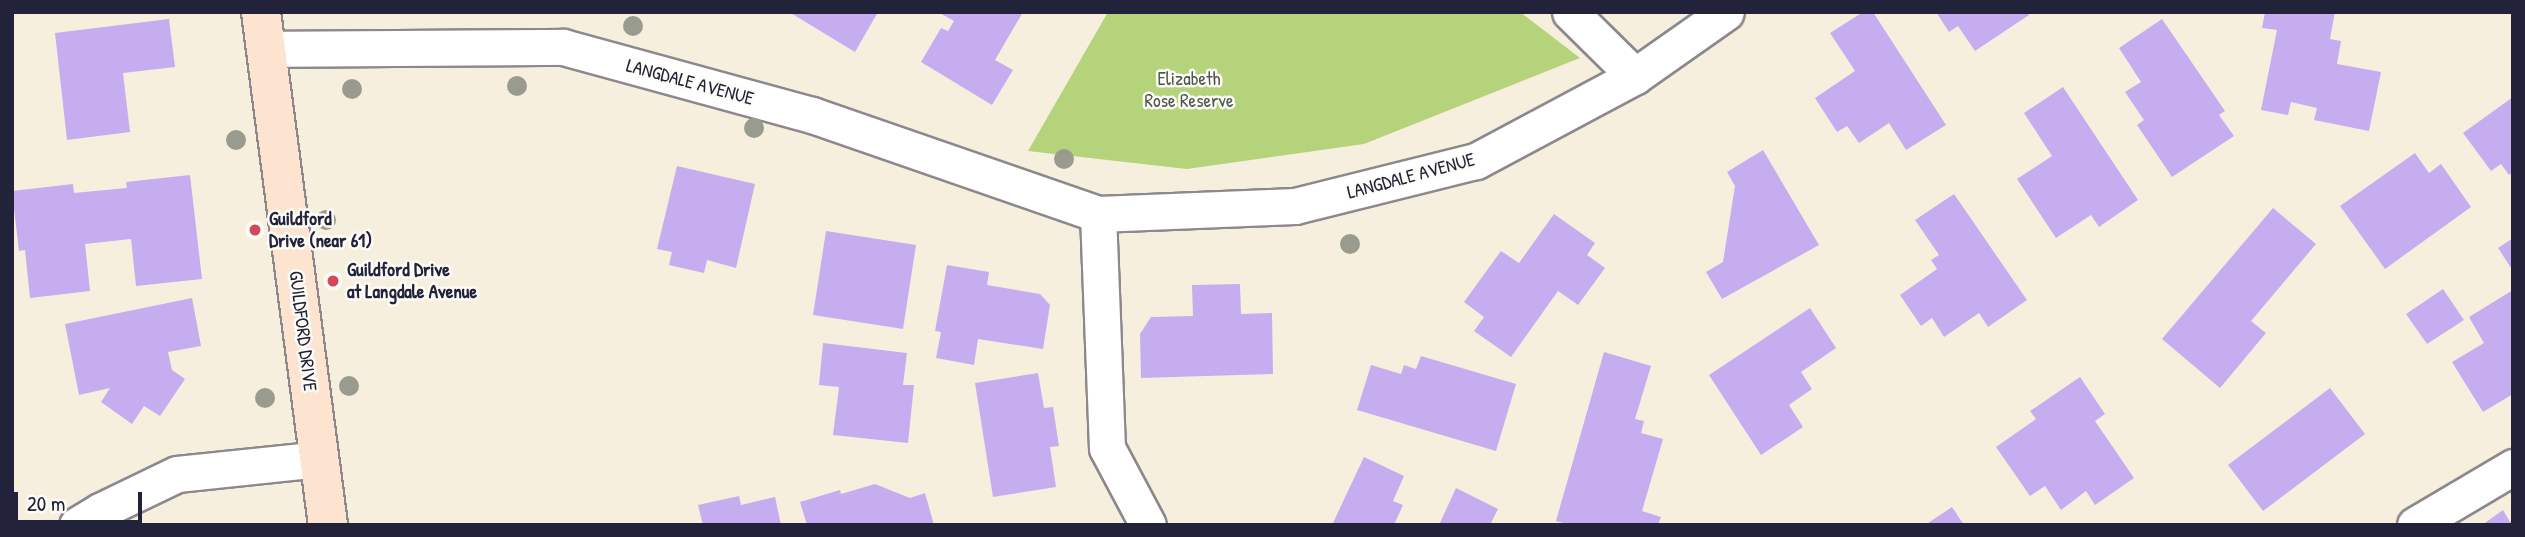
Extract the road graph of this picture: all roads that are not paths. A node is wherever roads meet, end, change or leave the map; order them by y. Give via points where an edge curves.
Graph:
1 (1570, 12) edge
2 (1726, 12) edge
3 (264, 31) edge
4 (1635, 76) junction
5 (1098, 214) junction
6 (319, 458) junction
7 (2513, 467) edge
8 (77, 525) edge
9 (328, 525) edge
10 (1148, 525) edge
11 (2415, 525) edge

1 - 4 street
2 - 4 street, LANGDALE AVENUE
3 - 5 street, LANGDALE AVENUE via 563,47 812,115
3 - 6 street, GUILDFORD DRIVE
4 - 5 street, LANGDALE AVENUE via 1476,161 1295,206
5 - 10 street via 1107,448
6 - 8 street via 177,474
6 - 9 street, GUILDFORD DRIVE
7 - 11 street

